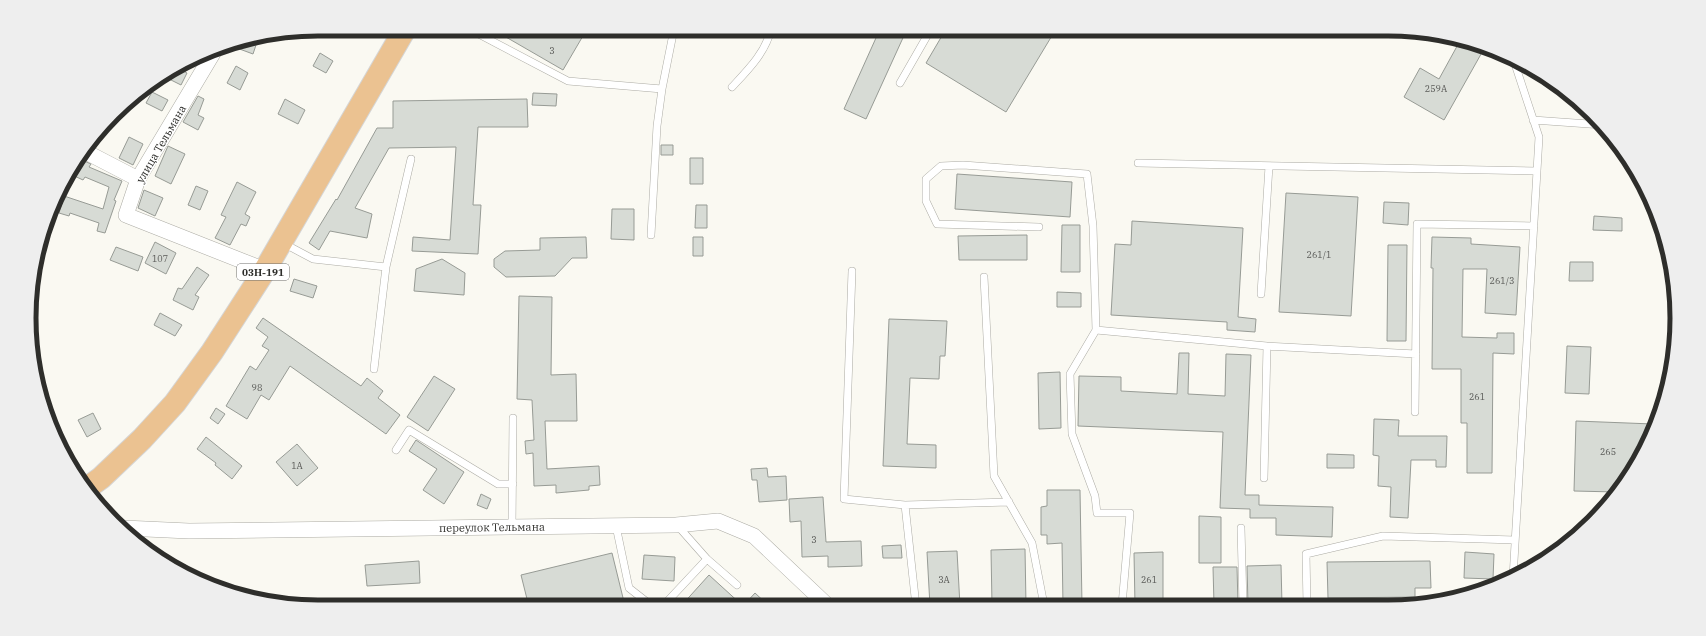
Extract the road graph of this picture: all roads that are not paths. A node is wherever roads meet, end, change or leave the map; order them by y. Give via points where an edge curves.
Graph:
1 (401, 36) edge
2 (482, 36) edge
3 (673, 36) edge
4 (769, 36) edge
5 (927, 36) edge
6 (211, 57) edge
7 (1516, 67) edge
8 (900, 84) dead end
9 (732, 86) dead end
10 (662, 89) junction
11 (1533, 120) junction
12 (1592, 124) edge
13 (89, 154) edge
14 (411, 159) dead end
15 (1138, 163) dead end
16 (1269, 166) junction
17 (1537, 171) junction
18 (138, 179) junction
19 (1039, 226) dead end
20 (1534, 226) junction
21 (651, 235) dead end
22 (281, 242) junction
23 (386, 267) junction
24 (265, 270) junction
25 (852, 271) dead end
26 (984, 277) dead end
27 (1261, 294) dead end
28 (1096, 330) junction
29 (1267, 346) junction
30 (1416, 354) junction
31 (374, 369) dead end
32 (1415, 412) dead end
33 (513, 418) dead end
34 (396, 450) dead end
35 (1264, 478) dead end
36 (513, 484) junction
37 (91, 485) edge
38 (1009, 502) junction
39 (905, 505) junction
40 (676, 525) junction
41 (616, 526) junction
42 (512, 527) junction
43 (130, 528) edge
44 (1241, 528) dead end
45 (1515, 540) junction
46 (707, 559) junction
47 (1513, 571) edge
48 (737, 585) dead end
49 (644, 600) edge
50 (669, 600) edge
51 (822, 600) edge
52 (915, 600) edge
53 (1043, 600) edge
54 (1122, 600) edge
55 (1243, 600) edge
56 (1307, 600) edge

1 - 22 main road, 03Н-191
2 - 10 lane via 568,81
3 - 10 lane
4 - 9 lane via 754,63
5 - 8 lane
6 - 18 street, улица Тельмана
7 - 11 lane
10 - 21 lane via 657,126
11 - 12 lane
11 - 17 lane via 1539,137
13 - 18 street
14 - 23 lane
15 - 16 lane
16 - 17 lane
16 - 27 lane
17 - 20 lane
18 - 24 street, улица Тельмана via 126,215
19 - 28 lane via 937,224 926,201 926,178 941,166 963,165 1087,174 1093,226
20 - 30 lane via 1417,224
20 - 45 lane
22 - 23 lane via 313,259
22 - 24 main road, 03Н-191
23 - 31 lane
24 - 37 main road, 03Н-191 via 212,352 175,403 137,444
25 - 39 lane via 844,499
26 - 38 lane via 994,476
28 - 29 lane
28 - 54 lane via 1070,374 1072,434 1095,496 1097,513 1130,514
29 - 30 lane
29 - 35 lane
30 - 32 lane
33 - 36 lane
34 - 36 lane via 409,430 498,484
36 - 42 lane
38 - 39 lane
38 - 53 lane via 1032,543
39 - 52 lane
40 - 41 street, переулок Тельмана
40 - 46 lane
40 - 51 street, переулок Тельмана via 718,521 754,536
41 - 42 street, переулок Тельмана
41 - 49 lane via 629,588
42 - 43 street, переулок Тельмана via 190,531
44 - 55 lane
45 - 47 lane
45 - 56 lane via 1382,536 1306,554
46 - 48 lane
46 - 50 lane

